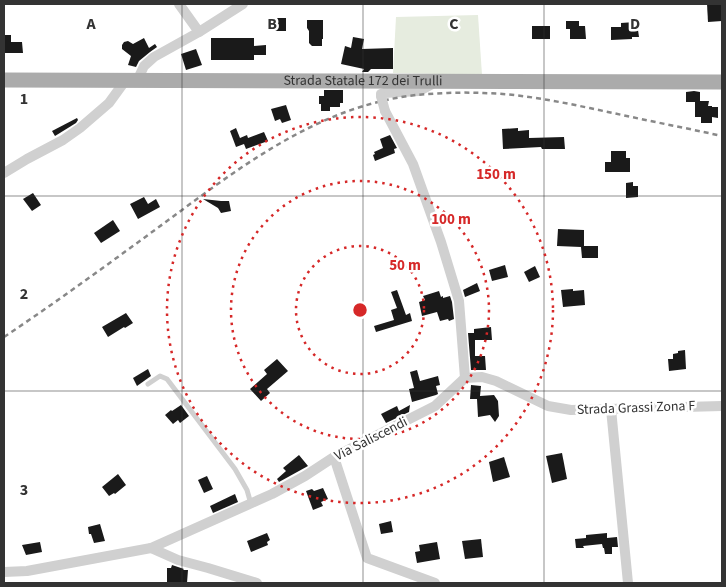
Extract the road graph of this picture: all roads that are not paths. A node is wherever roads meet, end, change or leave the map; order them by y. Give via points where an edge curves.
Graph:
1 (179, 4) edge
2 (243, 4) edge
3 (199, 32) junction
4 (4, 80) edge
5 (131, 81) junction
6 (438, 82) junction
7 (722, 82) edge
8 (4, 173) edge
9 (465, 378) junction
10 (148, 384) dead end
11 (722, 406) edge
12 (611, 409) junction
13 (334, 457) junction
14 (251, 504) junction
15 (151, 548) junction
16 (4, 572) edge
17 (257, 583) edge
18 (435, 583) edge
19 (628, 583) edge

1 - 3 street
2 - 3 street
3 - 5 street via 154,57
4 - 5 main road, Strada Statale 172 dei Trulli
5 - 6 main road, Strada Statale 172 dei Trulli
5 - 8 street via 80,128
6 - 7 main road, Strada Statale 172 dei Trulli
6 - 9 street, bridge via 419,91 384,93 381,96 385,111 413,164 459,301
9 - 12 street, Strada Grassi Zona F via 482,377 496,381 548,406 570,410
9 - 13 street, Via Saliscendi via 434,406
10 - 14 lane via 160,376 167,379 235,469
11 - 12 street, Strada Grassi Zona F
12 - 19 street
13 - 14 street, Via Saliscendi
13 - 18 street via 367,558
14 - 15 street, Via Saliscendi
15 - 16 street, Via Saliscendi via 27,571
15 - 17 street via 178,560

